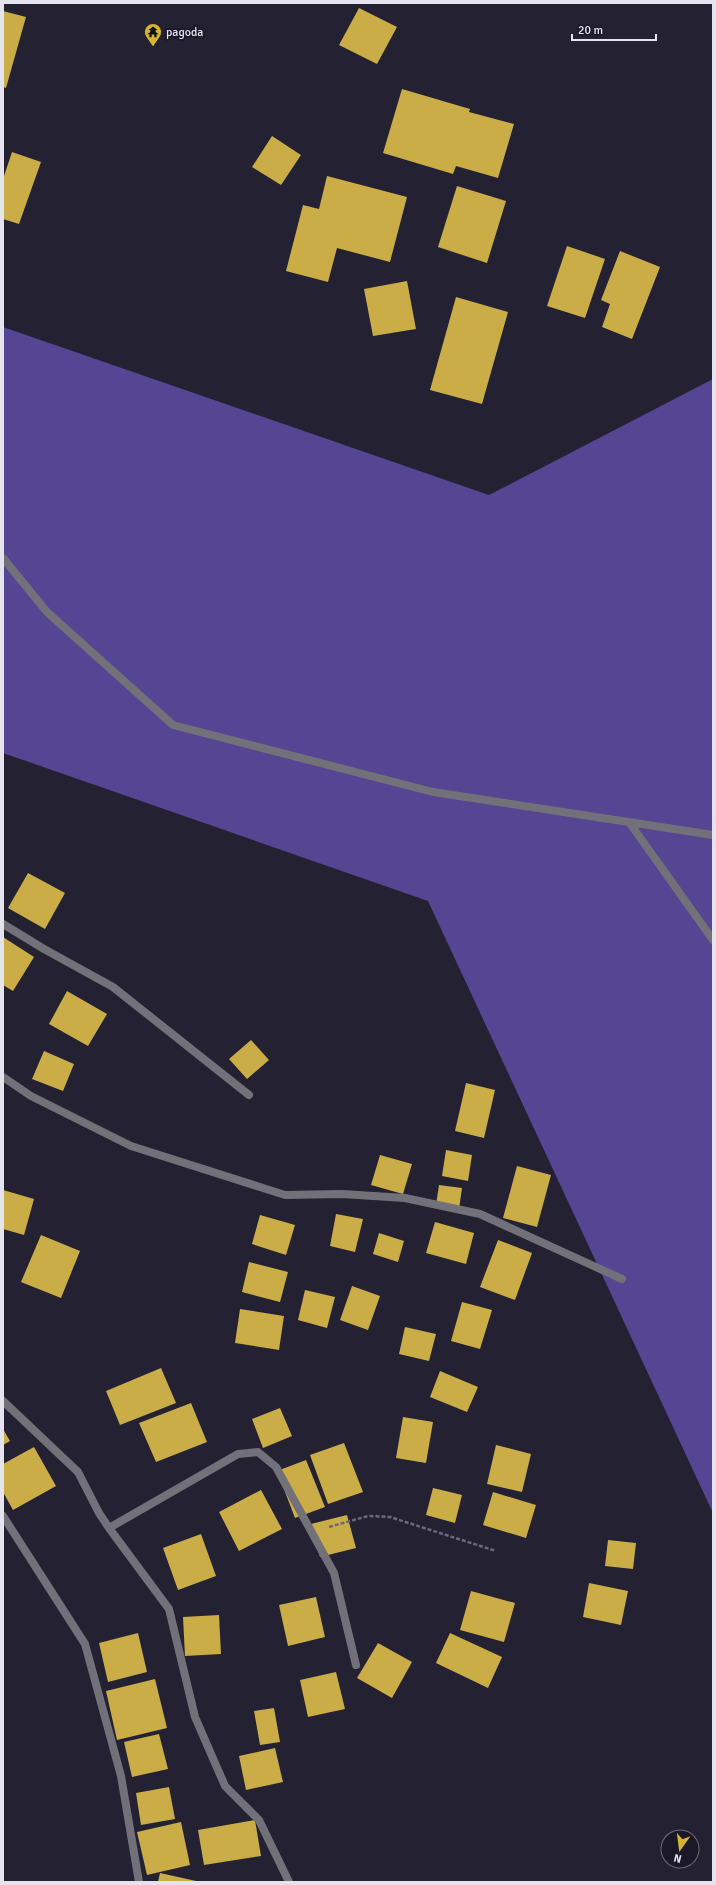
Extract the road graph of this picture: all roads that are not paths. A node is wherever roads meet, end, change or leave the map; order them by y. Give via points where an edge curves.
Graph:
1 (3, 558) edge
2 (629, 822) junction
3 (713, 835) edge
4 (3, 924) edge
5 (713, 940) edge
6 (3, 1077) edge
7 (249, 1095) dead end
8 (622, 1279) dead end
9 (3, 1401) edge
10 (3, 1516) edge
11 (109, 1528) junction
12 (356, 1665) dead end
13 (139, 1882) edge
14 (289, 1882) edge

1 - 2 street via 47,612 173,725 433,792
2 - 3 street
2 - 5 street
4 - 7 street via 113,987
6 - 8 street via 31,1096 131,1146 285,1194 404,1198 480,1214
9 - 11 street via 78,1472
10 - 13 street via 85,1644 121,1776
11 - 12 street via 238,1454 258,1452 276,1467 334,1573
11 - 14 street via 169,1609 195,1717 225,1786 259,1820

